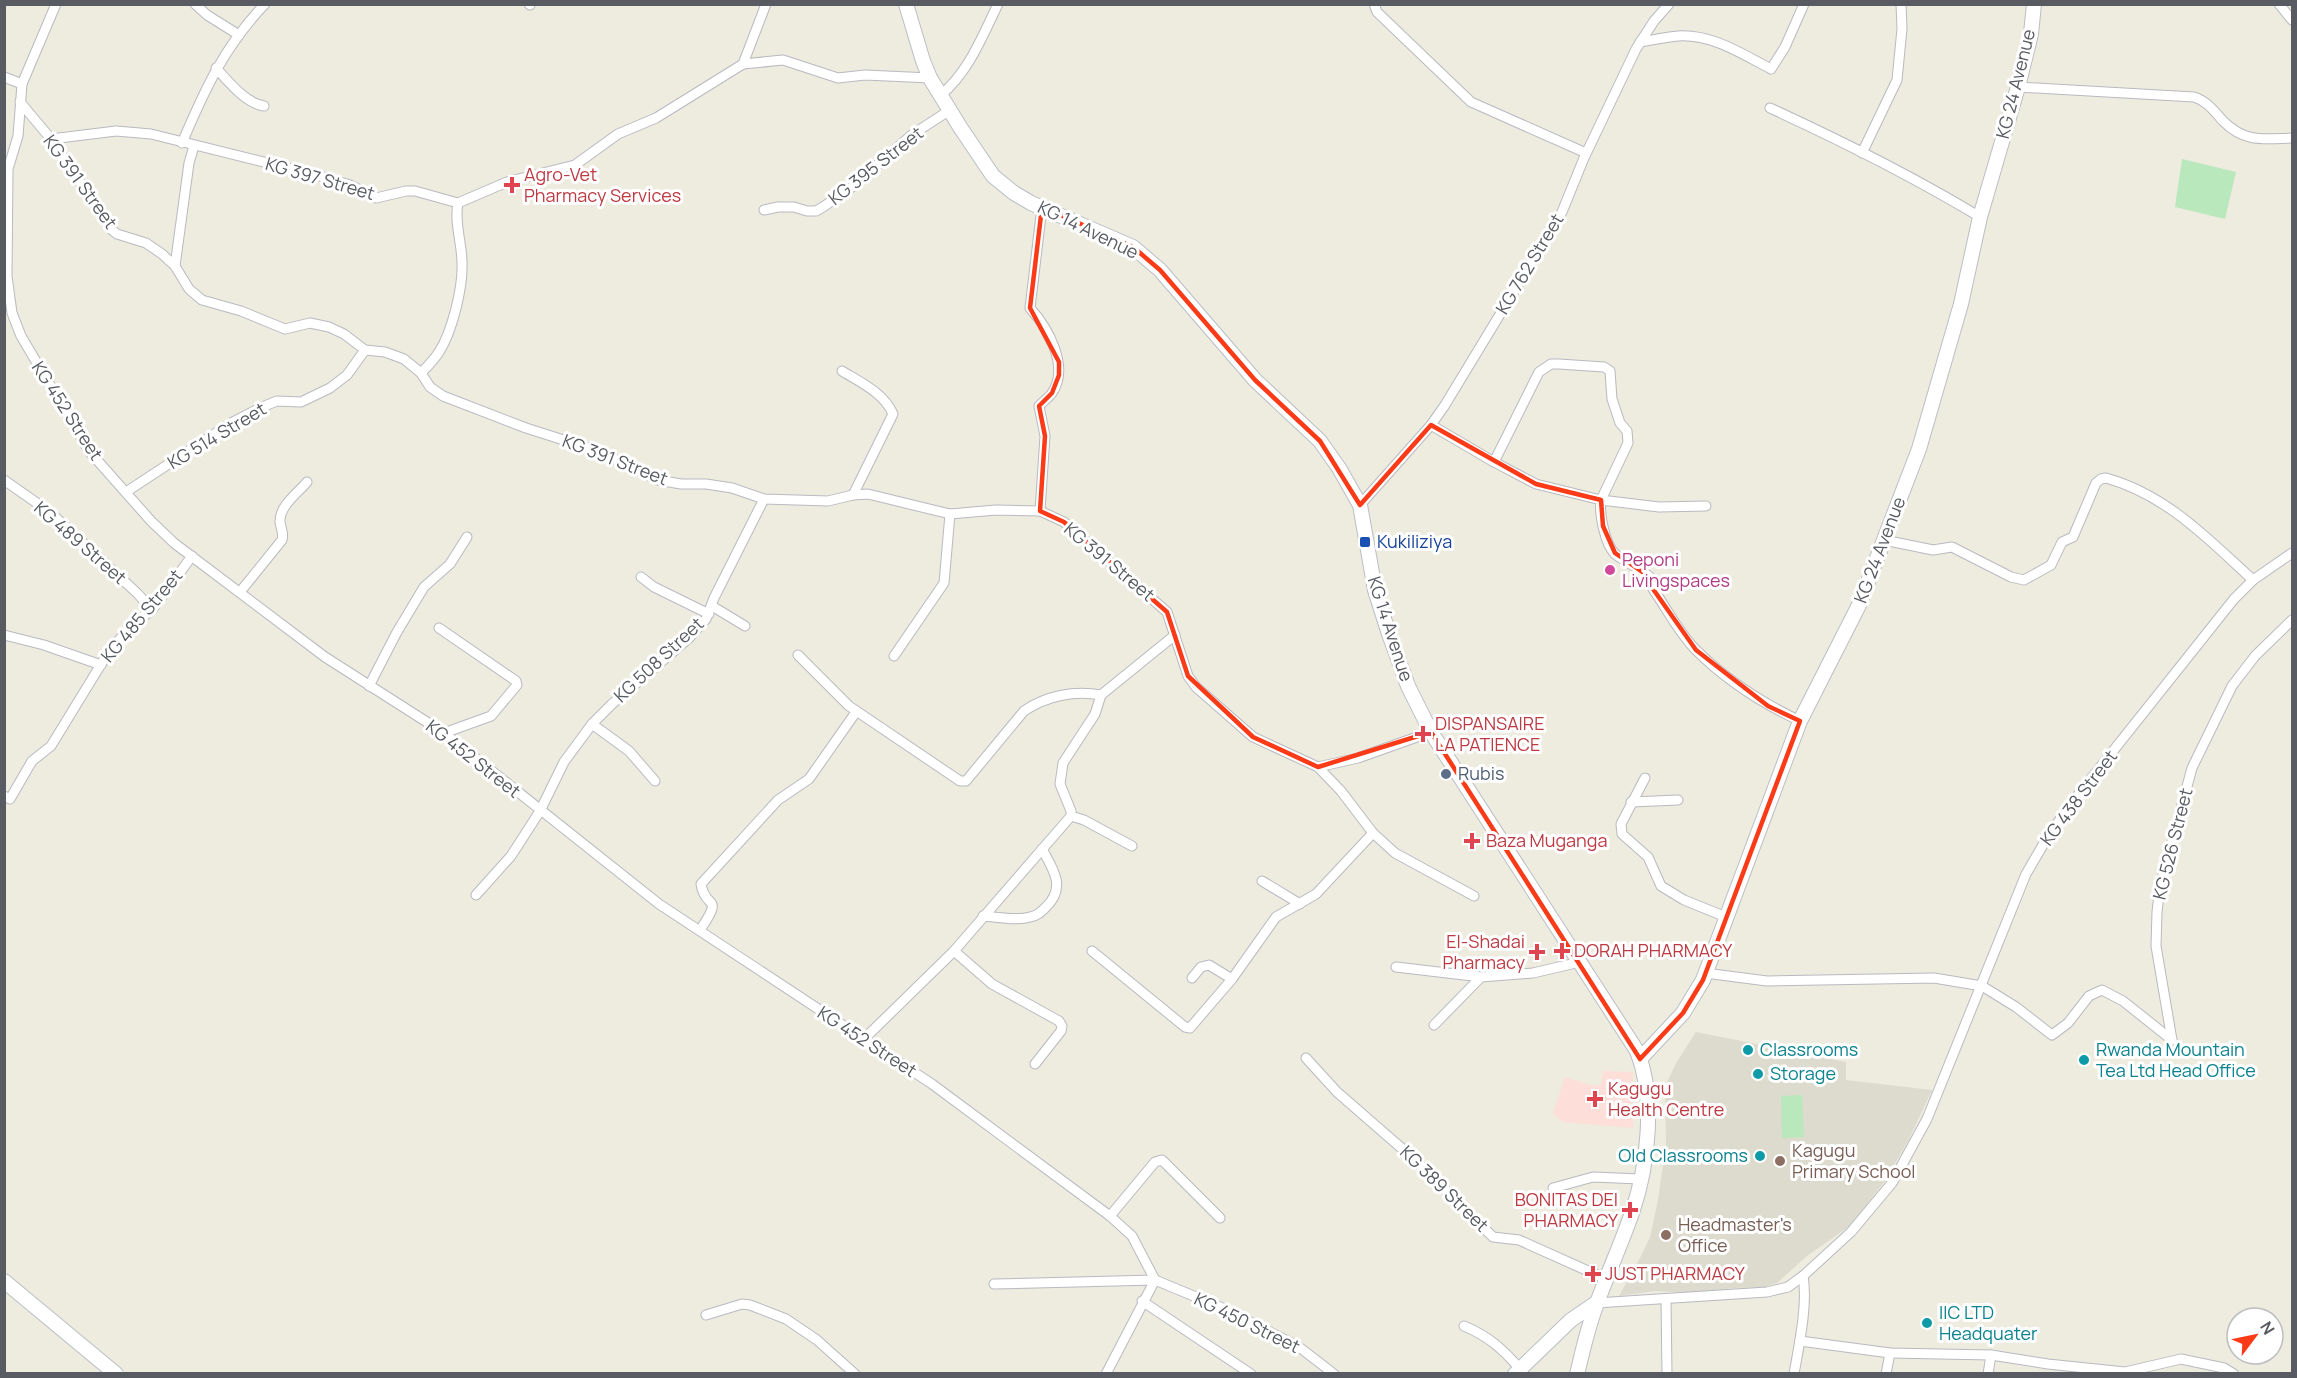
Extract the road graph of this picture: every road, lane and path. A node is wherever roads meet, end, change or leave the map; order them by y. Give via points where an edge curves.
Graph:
1 (56, 4) edge
2 (195, 4) edge
3 (265, 4) edge
4 (766, 4) edge
5 (906, 4) edge
6 (998, 4) edge
7 (1374, 4) edge
8 (1669, 4) edge
9 (1804, 4) edge
10 (1901, 4) edge
11 (2034, 4) edge
12 (2279, 4) edge
13 (2292, 20) edge
14 (238, 34) junction
15 (1640, 42) junction
16 (743, 64) junction
17 (216, 68) junction
18 (4, 77) edge
19 (930, 78) junction
20 (22, 84) junction
21 (2018, 87) junction
22 (940, 95) junction
23 (20, 102) junction
24 (264, 106) dead end
25 (1770, 108) dead end
26 (950, 110) junction
27 (2292, 138) edge
28 (51, 139) junction
29 (182, 142) junction
30 (194, 146) junction
31 (1586, 153) junction
32 (1862, 153) junction
33 (6, 169) edge
34 (458, 203) junction
35 (1042, 207) junction
36 (764, 210) dead end
37 (1980, 217) junction
38 (175, 266) junction
39 (8, 314) edge
40 (365, 350) junction
41 (842, 371) dead end
42 (421, 373) junction
43 (1431, 425) junction
44 (1494, 462) junction
45 (4, 480) edge
46 (307, 482) dead end
47 (126, 492) junction
48 (853, 495) junction
49 (764, 499) junction
50 (1601, 500) junction
51 (1360, 505) junction
52 (1706, 506) dead end
53 (1040, 511) junction
54 (950, 514) junction
55 (467, 537) dead end
56 (1884, 540) junction
57 (2292, 552) edge
58 (192, 556) junction
59 (641, 577) dead end
60 (2253, 580) junction
61 (240, 592) junction
62 (152, 610) junction
63 (710, 610) junction
64 (2292, 620) edge
65 (745, 626) dead end
66 (438, 628) dead end
67 (4, 635) edge
68 (1175, 635) junction
69 (798, 655) dead end
70 (894, 656) dead end
71 (101, 665) junction
72 (369, 686) junction
73 (1101, 695) junction
74 (856, 712) junction
75 (1800, 721) junction
76 (592, 724) junction
77 (1431, 732) junction
78 (444, 733) junction
79 (1318, 767) junction
80 (1645, 778) dead end
81 (656, 781) dead end
82 (4, 796) edge
83 (1678, 800) dead end
84 (1631, 802) junction
85 (540, 811) junction
86 (1071, 816) junction
87 (1373, 833) junction
88 (1132, 846) dead end
89 (1042, 849) junction
90 (1262, 880) dead end
91 (476, 895) dead end
92 (1474, 896) dead end
93 (1300, 904) junction
94 (983, 916) junction
95 (1726, 917) junction
96 (700, 930) junction
97 (954, 951) junction
98 (1092, 951) dead end
99 (1580, 962) junction
100 (1395, 967) dead end
101 (1705, 973) junction
102 (1481, 977) junction
103 (1192, 978) dead end
104 (1232, 979) junction
105 (1982, 986) junction
106 (1434, 1025) dead end
107 (863, 1040) junction
108 (1306, 1058) dead end
109 (1640, 1059) junction
110 (1035, 1064) dead end
111 (1640, 1179) junction
112 (1553, 1188) dead end
113 (1110, 1216) junction
114 (1220, 1218) dead end
115 (1803, 1276) junction
116 (1606, 1279) junction
117 (1155, 1280) junction
118 (4, 1281) edge
119 (994, 1284) dead end
120 (1666, 1299) junction
121 (1143, 1301) junction
122 (1596, 1304) junction
123 (706, 1315) dead end
124 (1464, 1326) dead end
125 (1800, 1341) junction
126 (1890, 1353) junction
127 (1991, 1355) junction
128 (1518, 1371) edge
129 (2125, 1373) edge
130 (116, 1374) edge
131 (855, 1374) edge
132 (1106, 1374) edge
133 (1251, 1374) edge
134 (1334, 1374) edge
135 (1577, 1374) edge
136 (1667, 1374) edge
137 (1794, 1374) edge
138 (1886, 1374) edge
139 (1988, 1374) edge
140 (2234, 1374) edge

1 - 20 street, KG 452 Street
2 - 14 street
3 - 14 street
4 - 16 street
5 - 19 main road, KG 14 Avenue
6 - 22 street via 965,69
7 - 31 street via 1377,12 1471,102
8 - 15 street, KG 762 Street
9 - 15 street via 1771,69 1705,39 1677,36
10 - 32 street via 1897,80
11 - 21 main road, KG 24 Avenue
12 - 13 street
14 - 17 street
15 - 31 street, KG 762 Street
16 - 19 street via 783,60 838,78
16 - 34 street via 656,118 618,134 575,165 507,182
17 - 24 street via 241,93
17 - 29 street
18 - 20 street
19 - 22 main road, KG 14 Avenue
20 - 23 street, KG 452 Street
21 - 27 street via 2194,97 2247,137
21 - 37 main road, KG 24 Avenue
22 - 26 main road, KG 14 Avenue
23 - 28 street, KG 391 Street
23 - 33 street, KG 452 Street via 18,136
25 - 32 street
26 - 35 main road, KG 14 Avenue via 993,176 1014,193
26 - 36 street, KG 395 Street via 913,134 852,187 816,211 794,207
28 - 29 street, KG 397 Street via 116,131
28 - 38 street, KG 391 Street via 112,230 146,243
29 - 30 street, KG 397 Street
30 - 34 street, KG 397 Street via 330,179 376,198 406,191
30 - 38 street
31 - 43 street, KG 762 Street via 1562,212
32 - 37 street via 1926,184
33 - 39 street, KG 452 Street
34 - 42 street via 460,289 446,340
35 - 51 main road, KG 14 Avenue via 1133,248 1160,270 1255,380 1320,441
35 - 53 street via 1030,308 1042,323 1059,362 1059,375 1052,393 1039,406 1045,436
37 - 56 main road, KG 24 Avenue via 1961,304 1923,438
38 - 40 street, KG 391 Street via 189,289 202,300 285,329 310,323 329,327
39 - 47 street, KG 452 Street via 89,451
40 - 42 street, KG 391 Street via 404,359
40 - 47 street, KG 514 Street via 330,388 301,402 277,401 262,407
41 - 48 street via 870,387 893,414
42 - 49 street, KG 391 Street via 430,387 443,396 598,451 658,480 732,488
43 - 44 street
43 - 51 street, KG 762 Street
44 - 50 street via 1536,484
44 - 50 street via 1539,372 1558,363 1605,367 1610,372 1611,399 1628,438
45 - 62 street, KG 489 Street via 51,513
46 - 61 street via 282,513 282,540
47 - 58 street, KG 452 Street via 151,521
48 - 49 street, KG 391 Street via 828,501
48 - 54 street, KG 391 Street via 868,494
49 - 63 street, KG 508 Street
50 - 52 street via 1659,507
50 - 75 street via 1603,525 1615,553 1651,578 1653,589 1696,650 1768,706
51 - 77 main road, KG 14 Avenue via 1370,569 1385,621 1408,686
53 - 54 street, KG 391 Street
53 - 68 street, KG 391 Street via 1064,522 1167,612
54 - 70 street via 944,583
55 - 72 street via 450,564 424,587
56 - 60 street via 1933,550 1952,547 2024,580 2054,561 2062,542 2075,534 2096,483 2106,478 2182,516
56 - 75 main road, KG 24 Avenue via 1859,605
57 - 60 street, KG 438 Street
58 - 61 street, KG 452 Street
58 - 62 street, KG 485 Street
59 - 63 street via 663,592
60 - 105 street, KG 438 Street via 2047,838 2026,874
61 - 72 street, KG 452 Street
62 - 71 street, KG 485 Street via 111,648
63 - 65 street
63 - 76 street, KG 508 Street via 689,638
64 - 105 street, KG 526 Street via 2255,656 2232,686 2192,768 2160,886 2157,912 2156,946 2172,1040 2123,1001 2102,990 2089,996 2068,1023 2052,1035
66 - 78 street via 518,685 491,716
67 - 71 street
68 - 73 street
68 - 79 street, KG 391 Street via 1188,676 1196,687 1253,737
69 - 74 street
71 - 82 street, KG 485 Street via 51,746 32,761 10,799
72 - 78 street, KG 452 Street
73 - 74 street via 1074,693 1034,704 1023,711 964,782
73 - 86 street via 1095,714 1063,763 1060,784
74 - 96 street via 809,779 778,800 701,884 713,910
75 - 95 main road, KG 24 Avenue
76 - 81 street via 629,751
76 - 85 street, KG 508 Street via 564,762
77 - 79 street via 1358,758
77 - 99 main road, KG 14 Avenue
78 - 85 street, KG 452 Street
79 - 87 street
80 - 84 street
83 - 84 street
84 - 95 street via 1621,824 1622,834 1648,856 1660,886
85 - 91 street, KG 508 Street via 511,856
85 - 96 street, KG 452 Street via 659,904
86 - 88 street
86 - 89 street
87 - 92 street via 1395,854
87 - 93 street via 1316,894
89 - 94 street
89 - 94 street via 1053,869 1055,898 1038,915 1028,918
90 - 93 street
93 - 104 street via 1276,917
94 - 97 street
95 - 101 main road, KG 24 Avenue
96 - 107 street, KG 452 Street
97 - 107 street
97 - 110 street via 992,984 1059,1021 1061,1031
98 - 104 street via 1185,1028 1190,1028
99 - 102 street via 1533,973
99 - 109 main road, KG 14 Avenue
100 - 102 street
101 - 105 street via 1767,981 1934,978
101 - 109 main road, KG 24 Avenue via 1691,1003
102 - 106 street
103 - 104 street via 1209,966
105 - 115 street, KG 438 Street via 1918,1138 1892,1183 1851,1232
107 - 113 street, KG 452 Street via 932,1084
108 - 116 street, KG 389 Street via 1337,1092 1414,1159 1493,1237 1519,1240
109 - 111 main road, KG 14 Avenue via 1648,1118
111 - 112 street via 1593,1177
111 - 116 main road, KG 14 Avenue via 1633,1211
113 - 114 street via 1155,1162 1162,1160
113 - 117 street, KG 452 Street via 1132,1236
115 - 120 street, KG 438 Street via 1788,1287 1767,1292
115 - 125 street
116 - 122 main road, KG 14 Avenue
117 - 119 street
117 - 121 street
117 - 134 street, KG 450 Street via 1226,1309 1299,1347
118 - 130 main road
120 - 122 street, KG 438 Street
120 - 136 street
121 - 132 street
121 - 133 street
122 - 128 main road via 1571,1320
122 - 135 main road, KG 14 Avenue
123 - 131 street via 742,1304 786,1319
124 - 128 street via 1502,1348
125 - 126 street
125 - 137 street
126 - 127 street
126 - 138 street
127 - 129 street
127 - 139 street
129 - 140 street via 2181,1359 2224,1368

